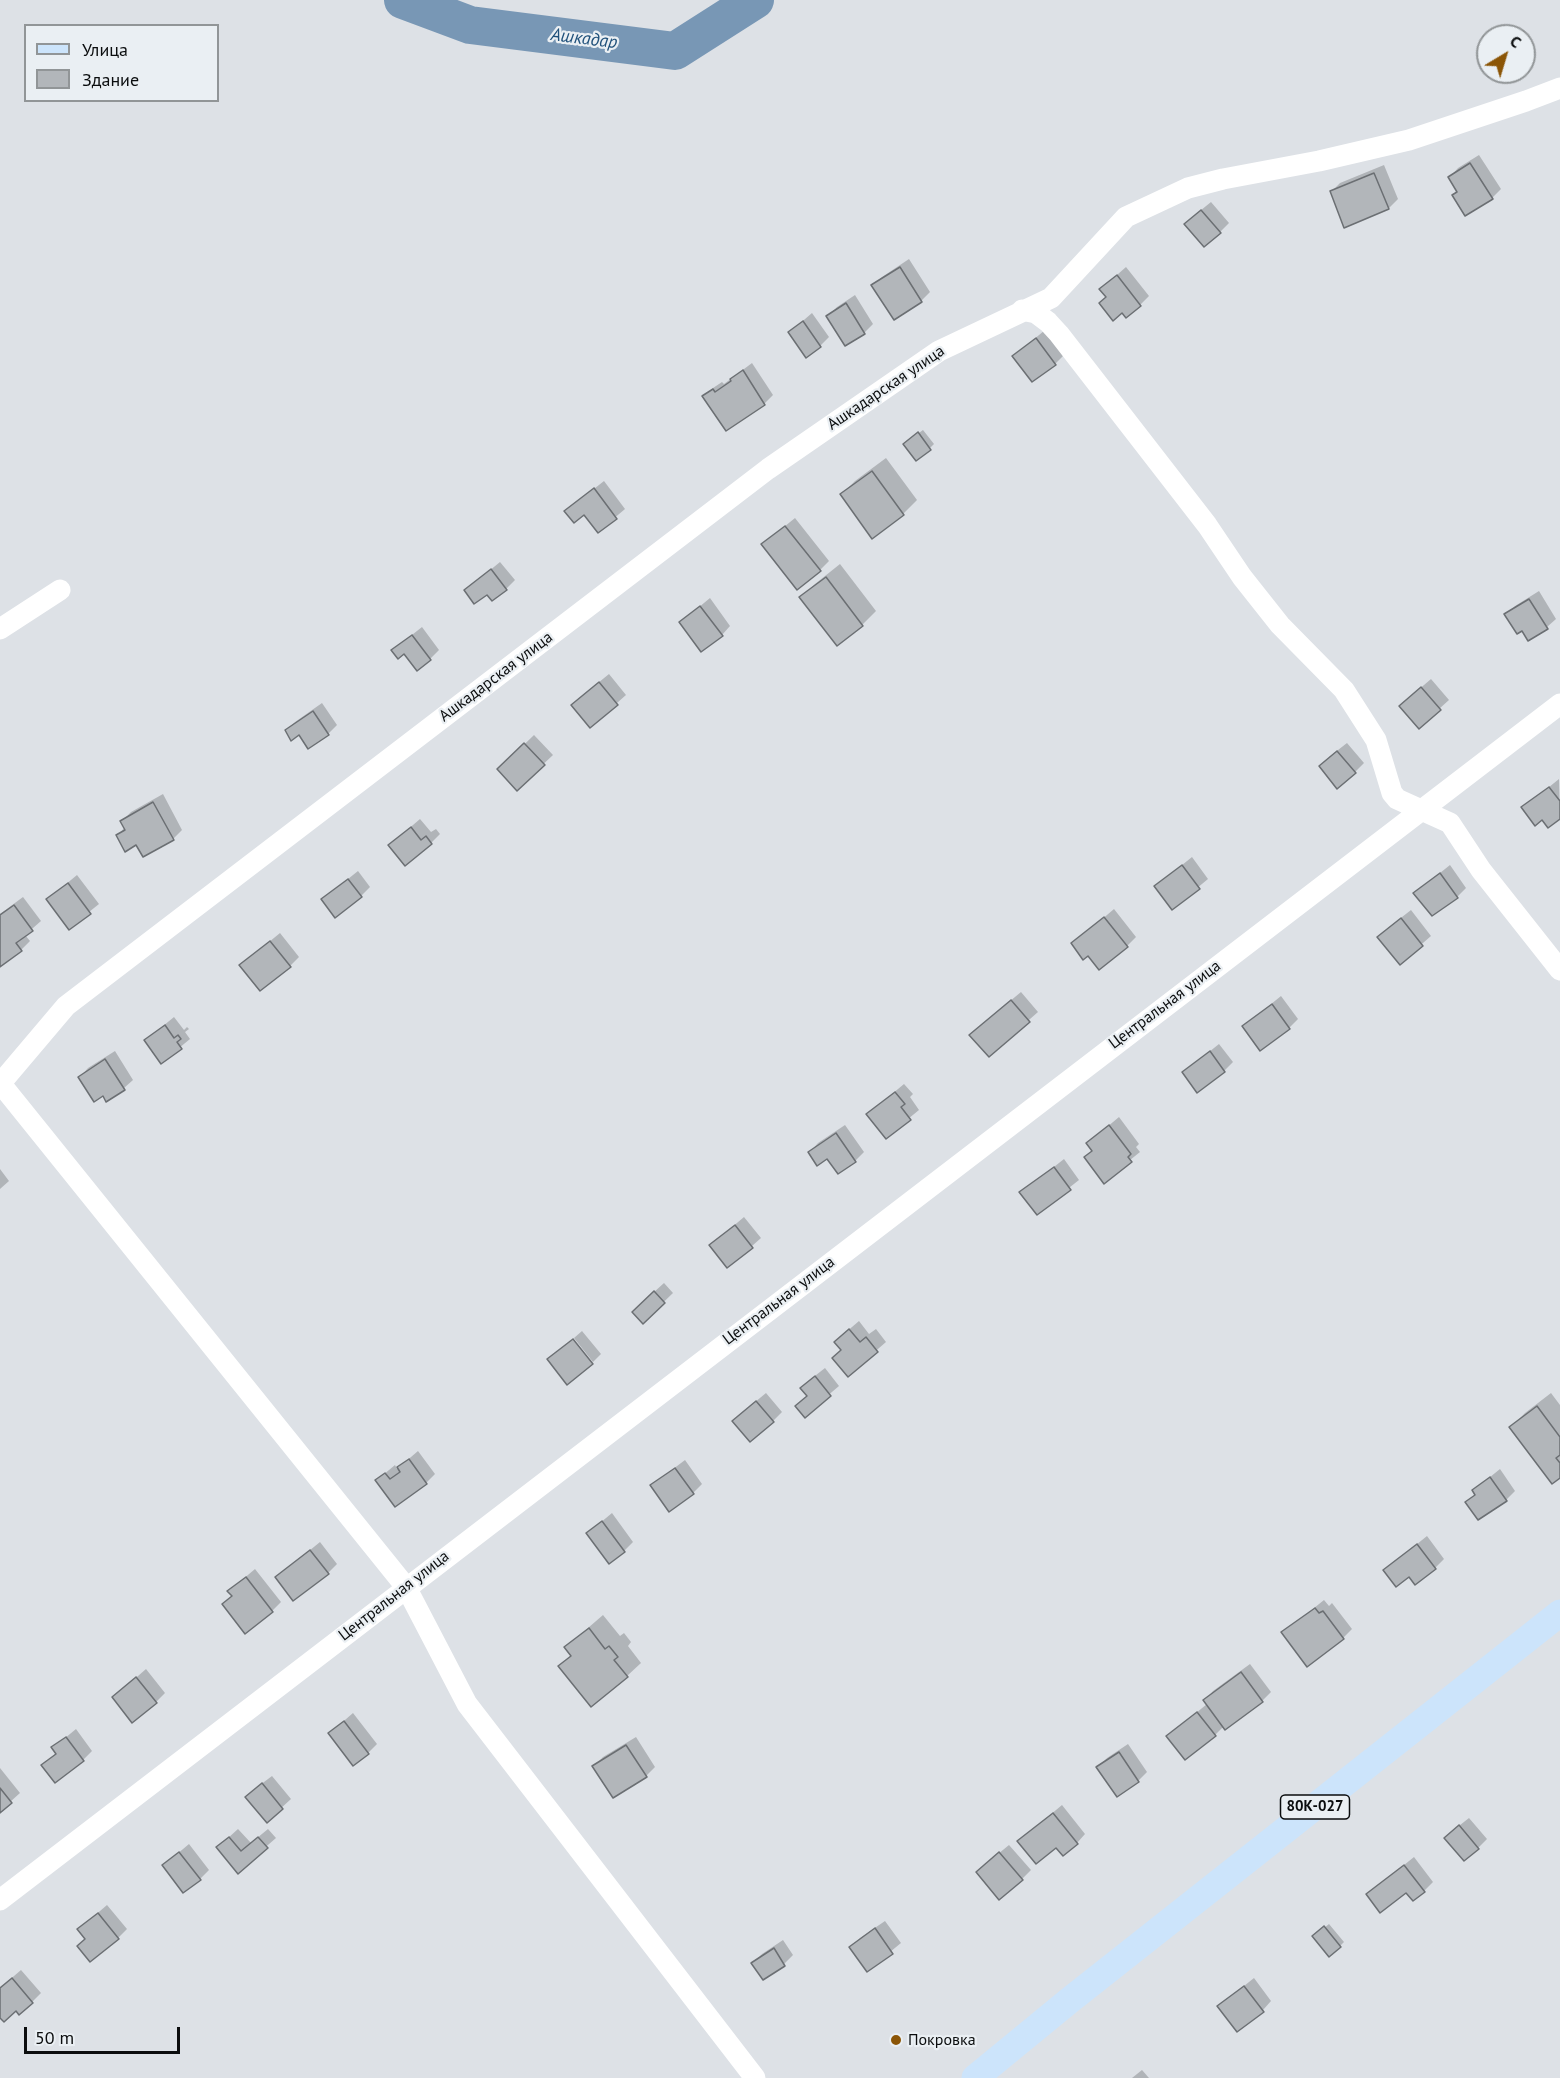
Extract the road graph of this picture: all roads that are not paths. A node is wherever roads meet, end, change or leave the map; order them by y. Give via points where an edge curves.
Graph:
1 (1560, 88) edge
2 (1022, 310) junction
3 (60, 590) dead end
4 (0, 629) edge
5 (1560, 704) edge
6 (1421, 810) junction
7 (1560, 970) edge
8 (2, 1078) edge
9 (406, 1587) junction
10 (1560, 1613) edge
11 (0, 1899) edge
12 (755, 2078) edge
13 (975, 2078) edge

1 - 2 street, Ашкадарская улица via 1409,140 1188,188 1126,217 1051,298
2 - 6 street via 1036,313 1059,334 1280,626 1344,690 1376,740 1392,793
2 - 8 street, Ашкадарская улица via 939,351 759,476 66,1006
3 - 4 street
5 - 6 street, Центральная улица
6 - 7 street via 1450,823 1481,870
6 - 9 street, Центральная улица
8 - 9 street
9 - 11 street, Центральная улица
9 - 12 street via 467,1704
10 - 13 main road, 80К-027

